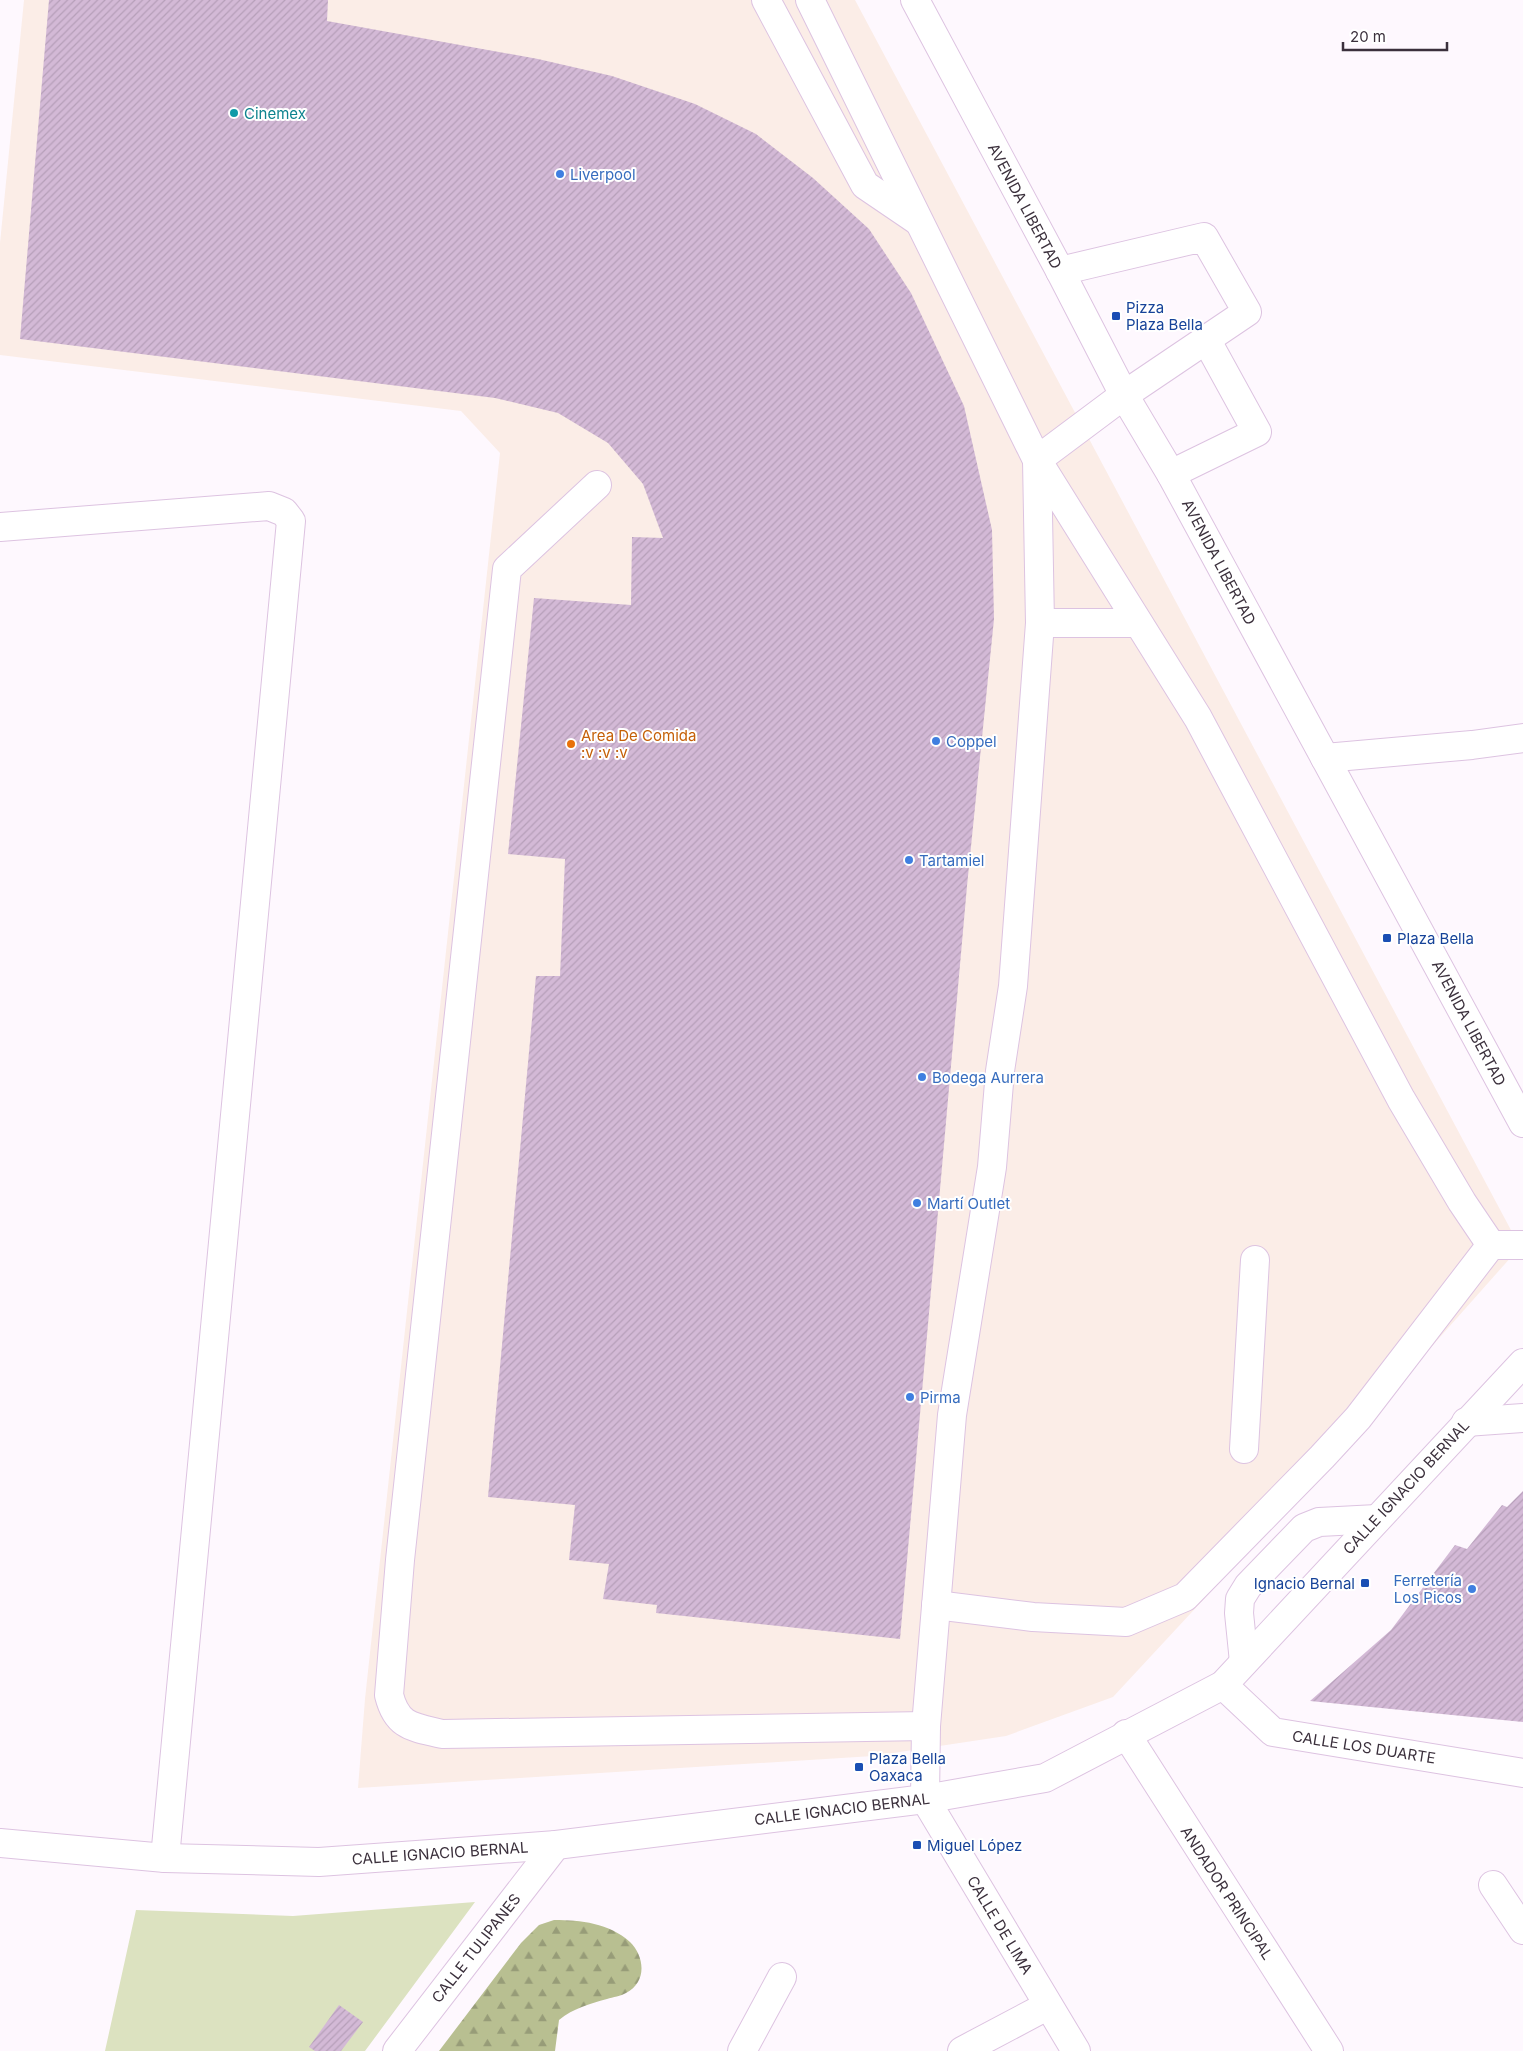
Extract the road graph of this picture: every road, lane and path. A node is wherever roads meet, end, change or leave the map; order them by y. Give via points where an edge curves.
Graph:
1 (766, 0) edge
2 (810, 0) edge
3 (915, 0) edge
4 (919, 222) junction
5 (1060, 271) junction
6 (1207, 341) junction
7 (1124, 395) junction
8 (1037, 460) junction
9 (1171, 474) junction
10 (597, 485) dead end
11 (0, 528) edge
12 (1040, 623) junction
13 (1138, 623) junction
14 (1523, 738) edge
15 (1325, 758) junction
16 (1496, 1072) junction
17 (1523, 1090) edge
18 (1523, 1123) edge
19 (1491, 1245) junction
20 (1523, 1245) edge
21 (1255, 1260) dead end
22 (1523, 1362) edge
23 (1523, 1418) edge
24 (1466, 1422) junction
25 (1244, 1449) dead end
26 (1377, 1519) junction
27 (936, 1605) junction
28 (1244, 1662) junction
29 (1223, 1685) junction
30 (926, 1726) junction
31 (1126, 1734) junction
32 (1523, 1773) edge
33 (925, 1799) junction
34 (0, 1843) edge
35 (556, 1845) junction
36 (165, 1858) junction
37 (1494, 1885) dead end
38 (1523, 1930) edge
39 (782, 1977) dead end
40 (1047, 2006) junction
41 (397, 2051) edge
42 (742, 2051) edge
43 (962, 2051) edge
44 (1076, 2051) edge
45 (1329, 2051) edge

1 - 4 main road via 865,185
2 - 4 main road
3 - 5 main road, AVENIDA LIBERTAD
4 - 8 main road
5 - 6 main road via 1204,237 1247,312
5 - 7 main road, AVENIDA LIBERTAD
6 - 7 main road
6 - 9 main road via 1256,432
7 - 8 main road
7 - 9 main road, AVENIDA LIBERTAD
8 - 12 main road
8 - 13 main road
9 - 15 main road, AVENIDA LIBERTAD
10 - 30 main road via 507,569 400,1560 389,1695 392,1710 409,1726 442,1734
11 - 36 main road via 269,506 284,512 292,521
12 - 13 main road
12 - 27 main road via 1014,986 1000,1072 992,1167 952,1415
13 - 19 main road via 1198,718 1401,1099
14 - 15 main road
15 - 16 main road, AVENIDA LIBERTAD
16 - 17 main road
16 - 18 main road, AVENIDA LIBERTAD
19 - 20 main road
19 - 27 main road via 1358,1418 1185,1596 1126,1622 1033,1617
21 - 25 main road
22 - 24 main road, CALLE IGNACIO BERNAL
23 - 24 main road
24 - 26 main road, CALLE IGNACIO BERNAL
26 - 28 main road, CALLE IGNACIO BERNAL
26 - 28 main road via 1319,1522 1304,1528 1248,1586 1240,1599 1239,1613
27 - 30 main road
28 - 29 main road, CALLE IGNACIO BERNAL
29 - 31 main road, CALLE IGNACIO BERNAL
29 - 32 main road, CALLE LOS DUARTE via 1273,1732
30 - 33 main road
31 - 33 main road, CALLE IGNACIO BERNAL via 1045,1778
31 - 45 main road, ANDADOR PRINCIPAL
33 - 35 main road, CALLE IGNACIO BERNAL
33 - 40 main road, CALLE DE LIMA
34 - 36 main road, CALLE IGNACIO BERNAL
35 - 36 main road, CALLE IGNACIO BERNAL via 319,1862
35 - 41 main road, CALLE TULIPANES
37 - 38 main road
39 - 42 main road
40 - 43 main road
40 - 44 main road, CALLE DE LIMA

